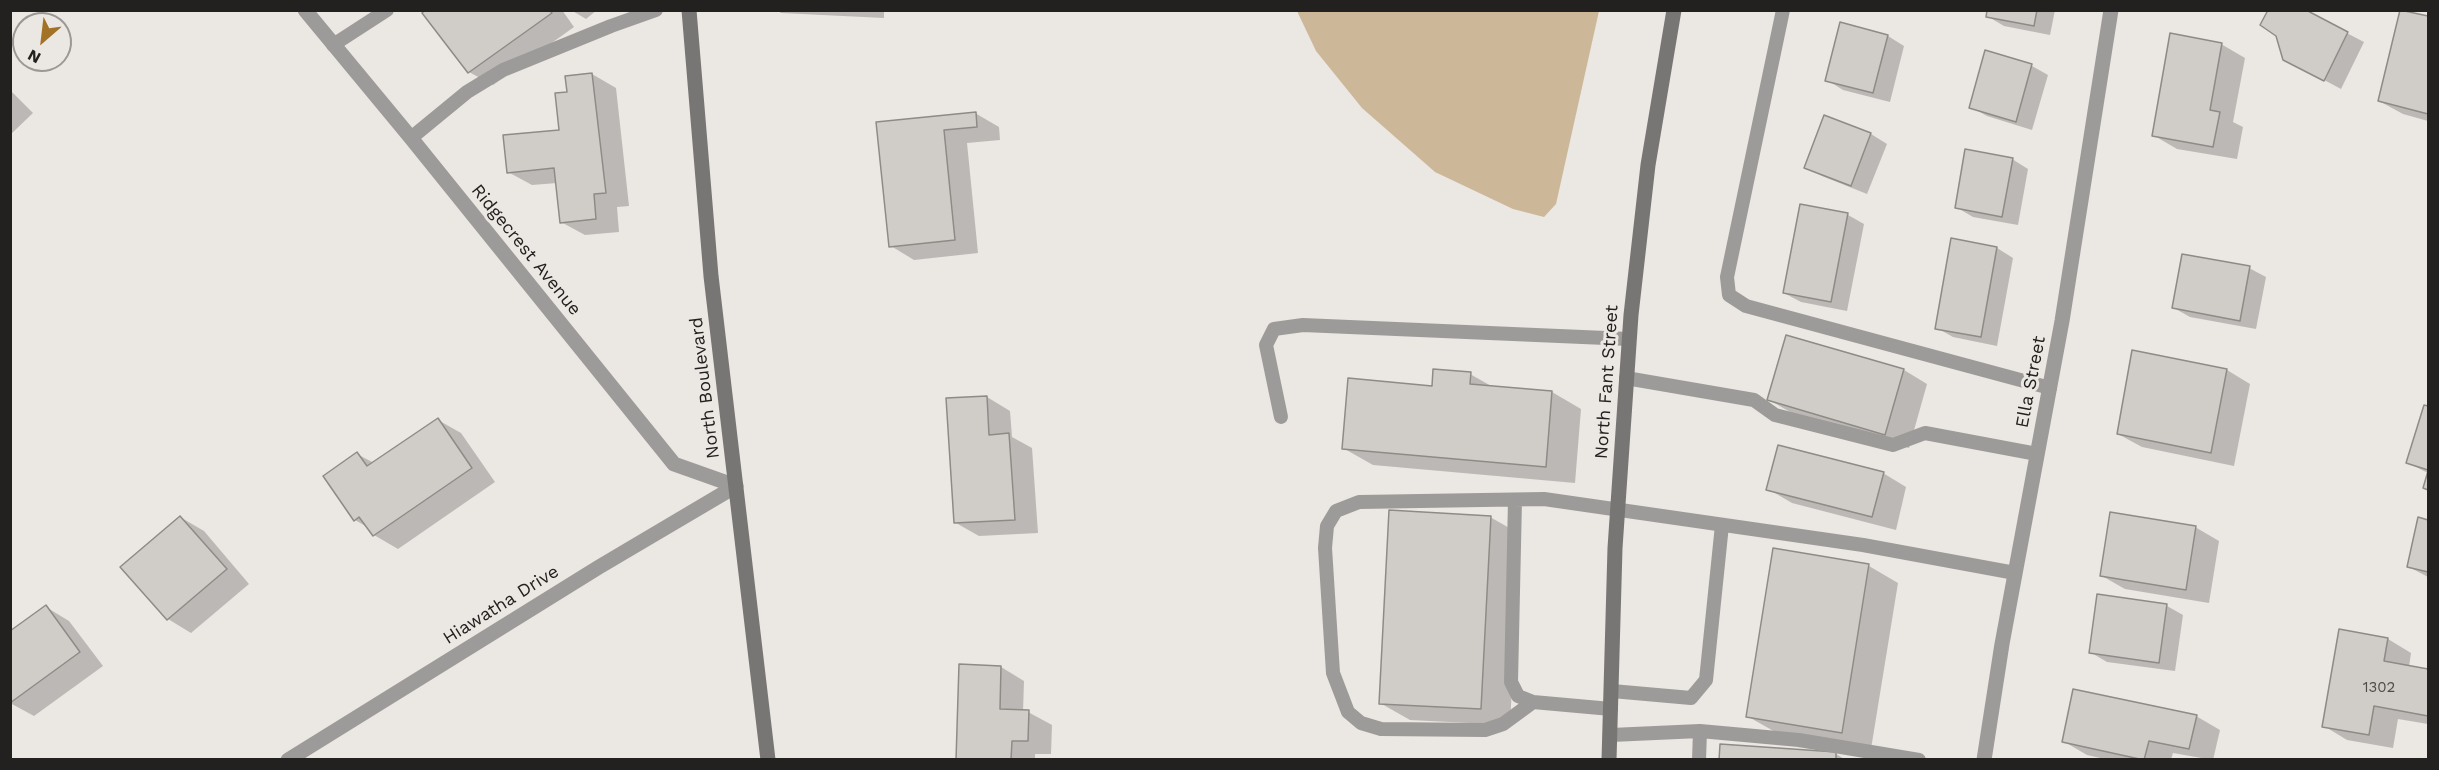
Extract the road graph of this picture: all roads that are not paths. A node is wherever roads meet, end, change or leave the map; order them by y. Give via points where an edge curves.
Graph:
1 (305, 10) edge
2 (387, 10) edge
3 (656, 10) edge
4 (689, 10) edge
5 (1674, 10) edge
6 (1783, 10) edge
7 (2111, 10) edge
8 (333, 45) junction
9 (411, 138) junction
10 (1629, 339) junction
11 (1626, 378) junction
12 (2050, 388) junction
13 (1281, 417) dead end
14 (2037, 454) junction
15 (736, 486) junction
16 (1515, 500) junction
17 (1617, 511) junction
18 (1722, 525) junction
19 (2015, 573) junction
20 (1612, 691) junction
21 (1533, 702) junction
22 (1611, 709) junction
23 (1700, 731) junction
24 (1611, 735) junction
25 (1888, 757) edge
26 (288, 759) edge
27 (768, 759) edge
28 (1609, 759) edge
29 (1699, 759) edge
30 (1919, 759) edge
31 (1984, 759) edge

1 - 8 street, Ridgecrest Avenue
2 - 8 lane
3 - 9 lane via 503,70 467,92
4 - 15 main road, North Boulevard via 711,276
5 - 10 main road, North Fant Street via 1648,165
6 - 12 lane via 1726,278 1729,295 1746,306
7 - 12 street, Ella Street
8 - 9 street, Ridgecrest Avenue
9 - 15 street, Ridgecrest Avenue via 674,464
10 - 11 main road, North Fant Street
10 - 13 lane via 1303,325 1274,329 1266,345
11 - 14 lane via 1754,400 1775,415 1893,445 1925,433
11 - 17 main road, North Fant Street
12 - 14 street, Ella Street
14 - 19 street, Ella Street
15 - 26 street, Hiawatha Drive
15 - 27 main road, North Boulevard
16 - 17 lane via 1544,499
16 - 21 lane via 1510,682 1518,696
16 - 21 lane via 1359,502 1336,511 1327,526 1325,548 1333,673 1348,712 1361,723 1381,729 1485,730 1503,724
17 - 18 lane
17 - 20 main road, North Fant Street
18 - 19 lane via 1863,545
18 - 20 lane via 1707,680 1691,698
19 - 31 street, Ella Street
20 - 22 main road, North Fant Street
21 - 22 lane
22 - 24 main road, North Fant Street
23 - 24 lane
23 - 25 lane via 1799,740
23 - 29 lane
24 - 28 main road, North Fant Street
25 - 30 lane

